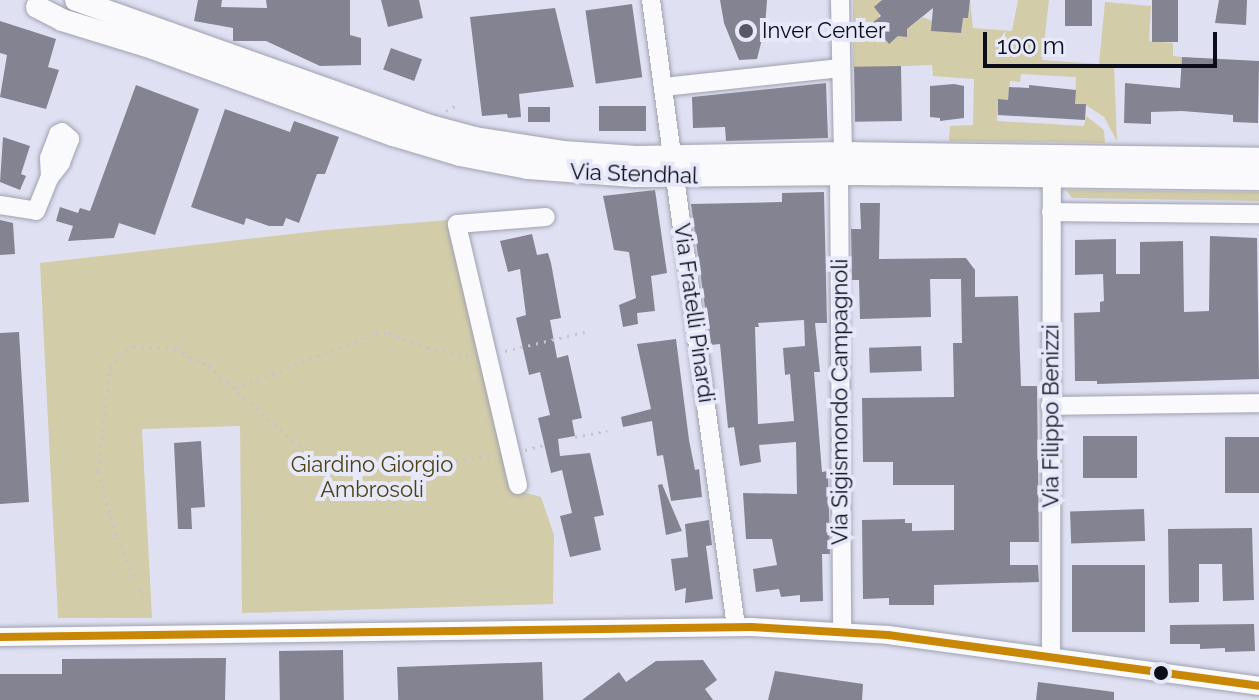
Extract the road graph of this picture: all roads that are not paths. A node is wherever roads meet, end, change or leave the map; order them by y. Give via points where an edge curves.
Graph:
1 (651, 0) edge
2 (840, 0) edge
3 (38, 2) edge
4 (81, 2) edge
5 (128, 10) edge
6 (841, 68) junction
7 (663, 87) junction
8 (1259, 159) edge
9 (841, 164) junction
10 (673, 166) junction
11 (50, 177) dead end
12 (1052, 177) junction
13 (1259, 179) edge
14 (0, 205) edge
15 (1051, 212) junction
16 (1259, 214) edge
17 (546, 217) dead end
18 (1259, 403) edge
19 (1050, 406) junction
20 (518, 485) dead end
21 (736, 627) junction
22 (842, 631) junction
23 (0, 637) edge
24 (1051, 656) junction
25 (1259, 686) edge

1 - 7 street, Via Fratelli Pinardi
2 - 6 street, Via Sigismondo Campagnoli
3 - 10 main road, Via Stendhal via 87,29 460,155 570,173
4 - 5 main road, Via Stendhal
5 - 10 main road, Via Stendhal via 452,132
6 - 7 street
6 - 9 street, Via Sigismondo Campagnoli
7 - 10 street, Via Fratelli Pinardi
8 - 9 main road, Via Stendhal
9 - 10 main road, Via Stendhal
9 - 12 main road, Via Stendhal
9 - 22 street, Via Sigismondo Campagnoli
10 - 21 street, Via Fratelli Pinardi
11 - 14 street via 36,211
12 - 13 main road, Via Stendhal
12 - 15 street, Via Filippo Benizzi
15 - 16 street
15 - 19 street, Via Filippo Benizzi
17 - 20 street via 457,224
18 - 19 street
19 - 24 street, Via Filippo Benizzi
21 - 22 street
21 - 23 street
22 - 24 street
24 - 25 street

